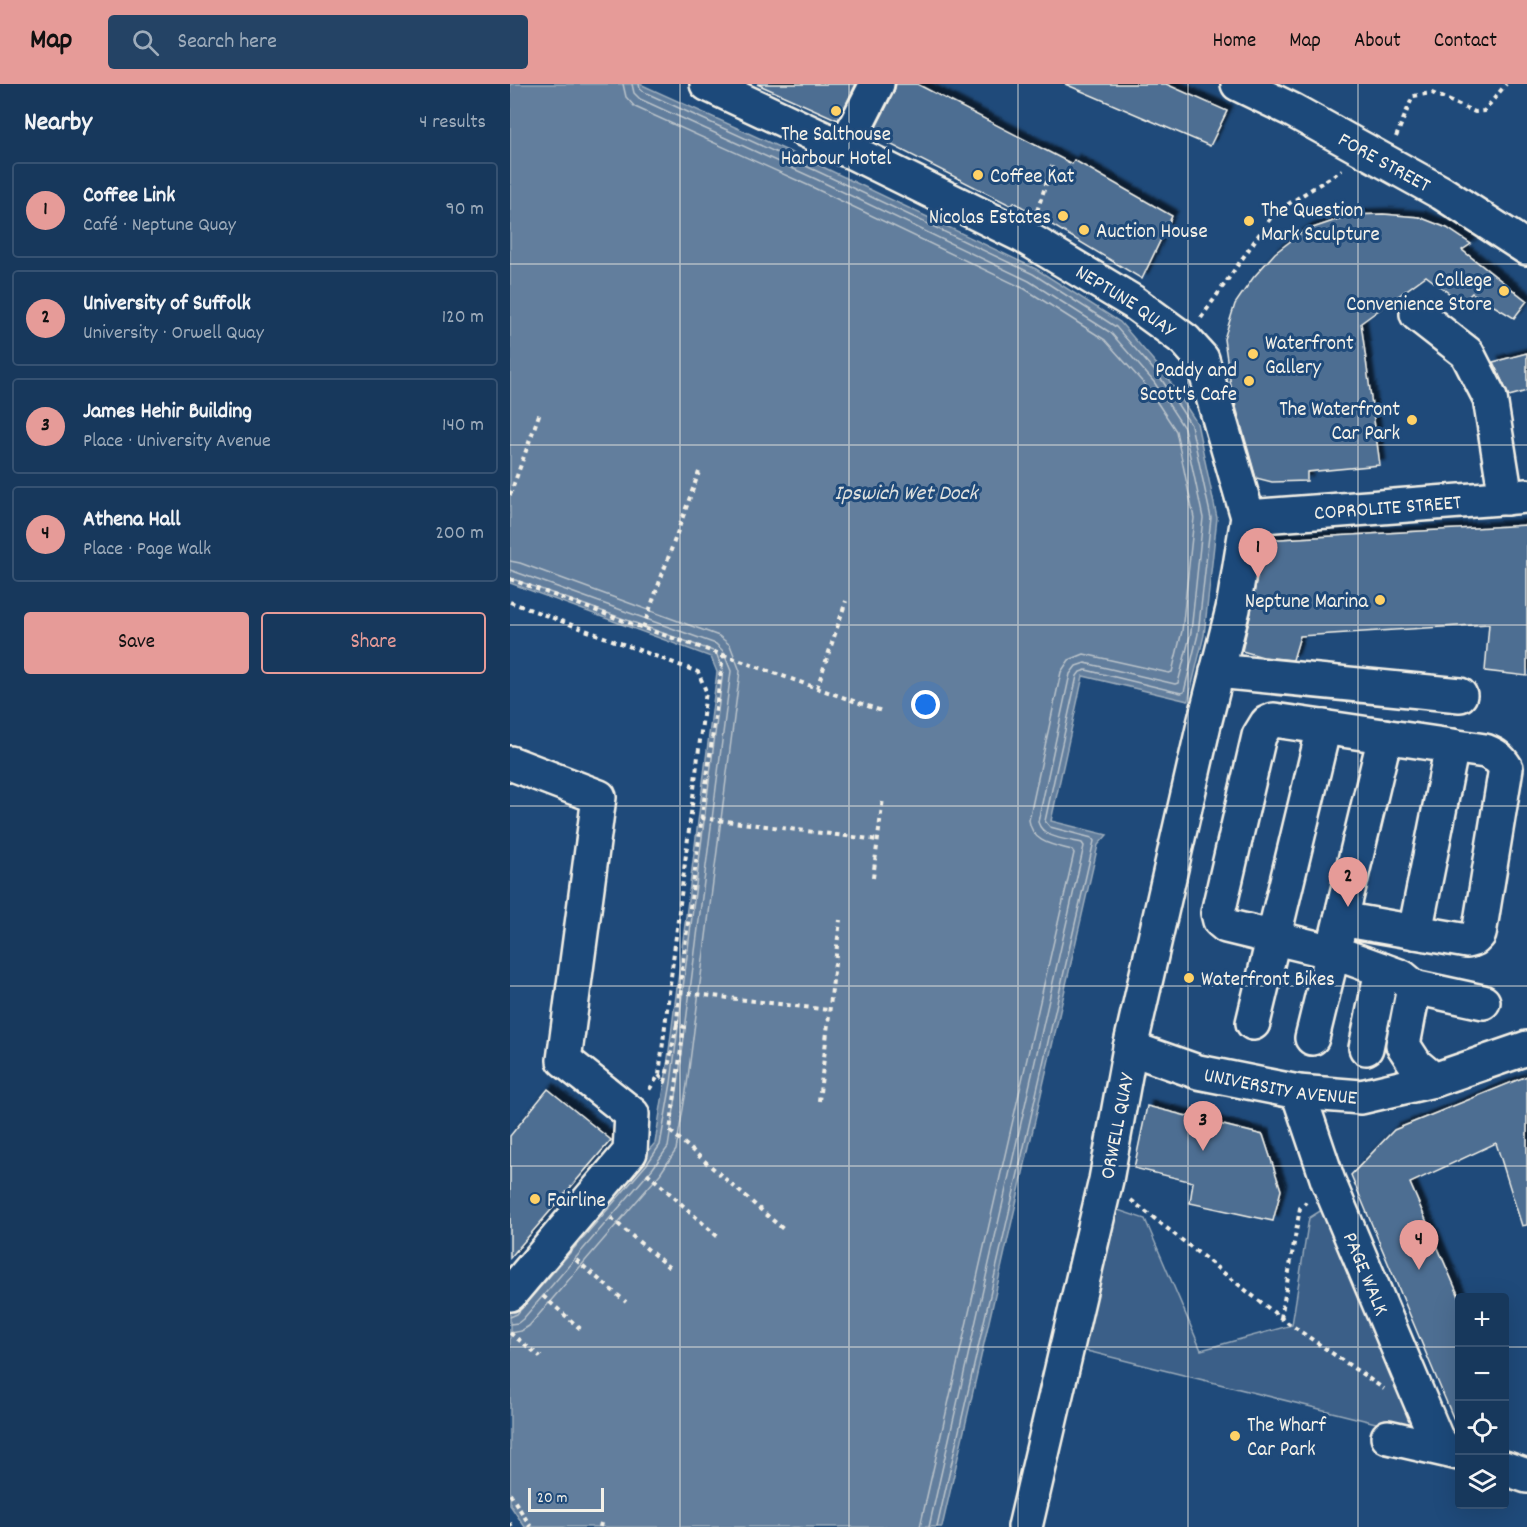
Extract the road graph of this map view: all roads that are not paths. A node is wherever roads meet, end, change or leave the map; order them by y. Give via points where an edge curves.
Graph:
1 (877, 84) edge
2 (1238, 84) edge
3 (719, 86) edge
4 (844, 148) junction
5 (1527, 248) edge
6 (1418, 314) dead end
7 (1516, 497) edge
8 (1248, 517) junction
9 (1217, 671) junction
10 (1460, 695) dead end
11 (1204, 724) joint
12 (1324, 727) junction
13 (1385, 736) junction
14 (1452, 746) junction
15 (510, 762) edge
16 (1341, 919) junction
17 (1415, 932) junction
18 (1274, 938) junction
19 (1333, 952) junction
20 (1382, 970) junction
21 (1414, 987) junction
22 (1484, 1002) dead end
23 (1253, 1023) dead end
24 (1312, 1038) dead end
25 (1130, 1048) junction
26 (1366, 1048) dead end
27 (1527, 1048) edge
28 (1425, 1073) junction
29 (1298, 1092) junction
30 (523, 1292) edge
31 (1388, 1437) dead end
32 (1452, 1451) edge
33 (1509, 1470) edge
34 (1527, 1476) edge
35 (1025, 1527) edge

1 - 4 street
2 - 5 street, FORE STREET via 1442,193
3 - 4 street, NEPTUNE QUAY
4 - 8 street, NEPTUNE QUAY via 1023,236 1133,302 1185,340 1202,359
6 - 7 street via 1467,353 1490,398
7 - 8 street, COPROLITE STREET
8 - 9 street, NEPTUNE QUAY via 1233,609
9 - 10 street
9 - 11 street, NEPTUNE QUAY
11 - 25 street, ORWELL QUAY
12 - 13 street
12 - 18 street
12 - 18 street via 1274,720 1267,723 1259,736 1218,913 1226,926
13 - 14 street
13 - 16 street
14 - 17 street
14 - 17 street via 1495,755 1506,768 1479,934 1467,941
15 - 30 street via 599,797 564,1060 632,1114 630,1152
16 - 17 street
16 - 19 street
18 - 19 street
18 - 23 street
19 - 20 street
19 - 24 street
20 - 21 street via 1402,977
20 - 26 street
21 - 22 street
21 - 28 street via 1403,1045
25 - 29 street, UNIVERSITY AVENUE via 1198,1072
25 - 35 street, ORWELL QUAY via 1106,1180
27 - 28 street, UNIVERSITY AVENUE
28 - 29 street, UNIVERSITY AVENUE via 1361,1097
29 - 32 street, PAGE WALK via 1328,1181 1432,1430
31 - 32 street
33 - 34 street

